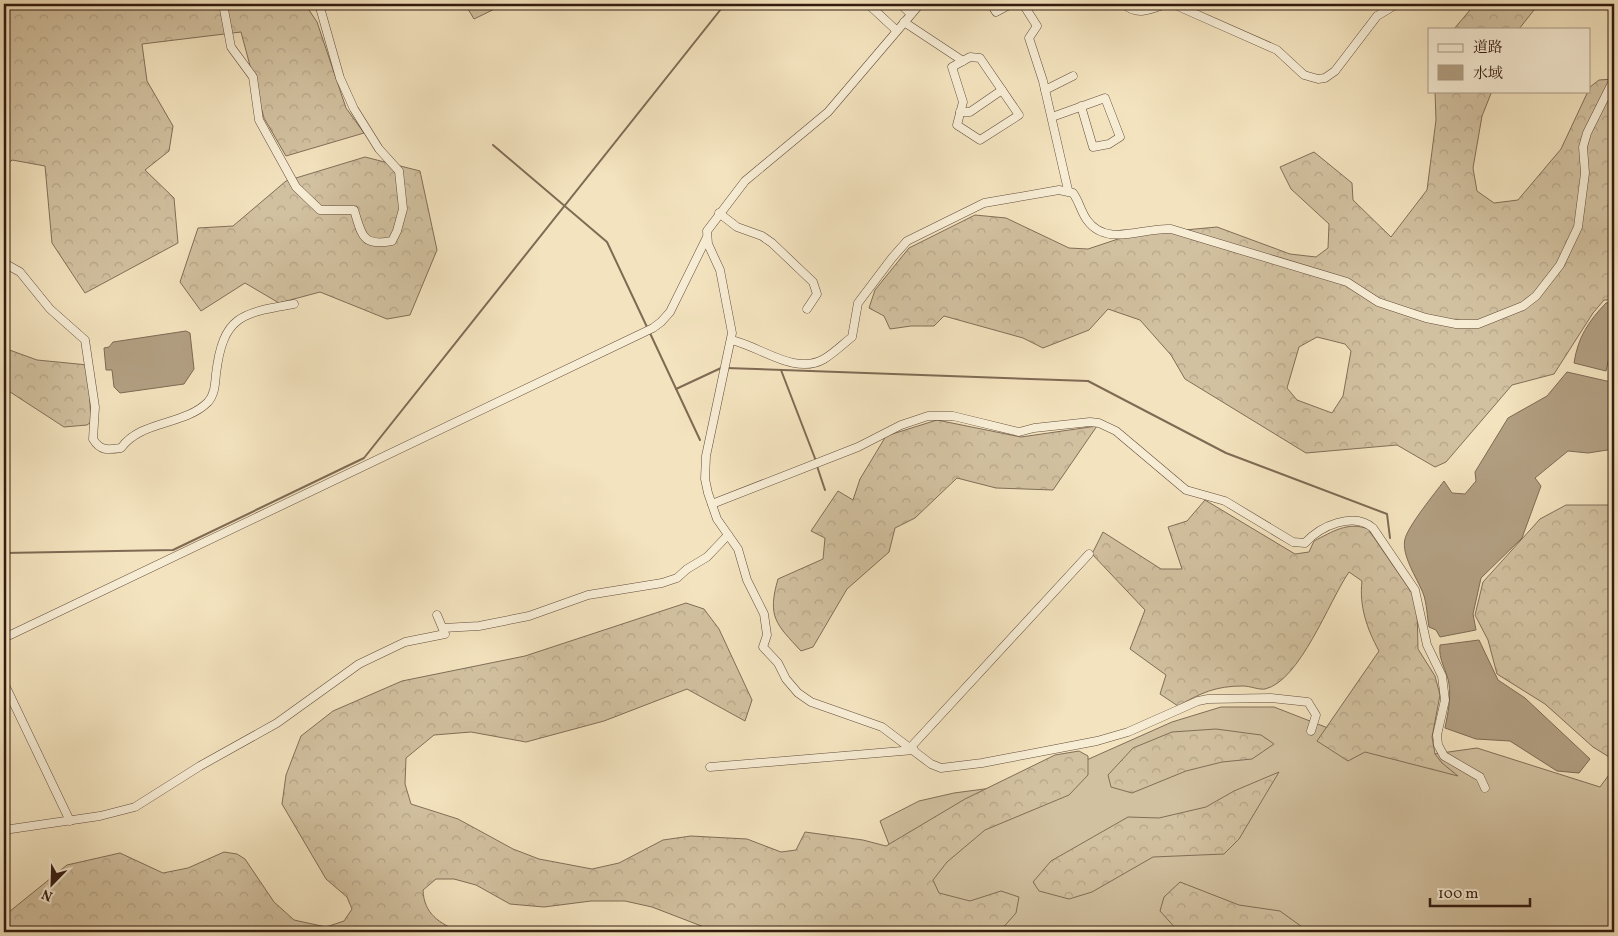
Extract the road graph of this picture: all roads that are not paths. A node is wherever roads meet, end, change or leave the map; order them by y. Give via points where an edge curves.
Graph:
1 (223, 4) edge
2 (319, 4) edge
3 (868, 4) edge
4 (900, 4) edge
5 (920, 4) edge
6 (991, 4) edge
7 (1011, 4) edge
8 (1023, 4) edge
9 (1124, 4) edge
10 (1166, 4) edge
11 (1173, 4) edge
12 (1397, 4) edge
13 (911, 14) junction
14 (904, 22) junction
15 (896, 30) junction
16 (963, 61) junction
17 (1073, 76) dead end
18 (1614, 79) edge
19 (1002, 90) junction
20 (1045, 90) junction
21 (1081, 106) junction
22 (960, 112) junction
23 (1052, 117) junction
24 (1068, 190) junction
25 (719, 213) junction
26 (707, 237) junction
27 (4, 263) edge
28 (294, 304) dead end
29 (807, 309) dead end
30 (732, 340) junction
31 (712, 504) junction
32 (728, 535) junction
33 (1089, 554) dead end
34 (437, 615) dead end
35 (443, 628) junction
36 (4, 638) edge
37 (4, 683) edge
38 (1311, 730) dead end
39 (912, 749) junction
40 (710, 768) dead end
41 (1485, 788) dead end
42 (70, 821) junction
43 (4, 830) edge

1 - 2 street via 231,47 253,77 260,120 296,187 320,210 354,210 364,238 374,242 392,241 403,209 399,171 379,149 354,109 340,78
3 - 15 street
4 - 13 street
5 - 13 street
6 - 7 street via 996,12
8 - 20 street via 1037,26 1029,38
9 - 10 street via 1134,11 1146,12
11 - 12 street via 1269,46 1282,53 1304,75 1318,79 1335,71 1376,16
13 - 14 street
14 - 15 street
14 - 16 street
15 - 25 street via 828,112 745,181
16 - 19 street via 970,57 980,58
16 - 22 street via 952,68 962,102
17 - 20 street
18 - 24 street via 1583,147 1586,173 1578,227 1560,265 1536,296 1523,306 1478,324 1456,324 1426,318 1378,302 1347,282 1171,229 1146,229 1118,236 1107,234 1088,220 1076,197
19 - 22 street via 970,112
19 - 22 street via 1019,115 980,140 957,125
20 - 23 street
21 - 21 street via 1105,98 1120,137 1109,144 1093,146
21 - 23 street
23 - 24 street
24 - 30 street via 984,203 907,241 858,303 852,337 824,359 789,363
25 - 26 street via 710,225
25 - 29 street via 737,227 772,243 813,282 817,294
26 - 30 street via 720,270 732,324
26 - 36 street via 670,312 653,328
27 - 28 street via 20,272 50,310 85,340 95,407 93,440 107,450 120,448 146,428 191,415 207,403 214,395 219,349 226,332 249,312
30 - 31 street via 704,467
31 - 32 street
31 - 41 street via 858,447 901,424 928,416 953,416 1019,432 1099,422 1116,431 1186,490 1225,501 1293,542 1305,543 1313,534 1334,524 1358,519 1373,528 1415,590 1427,645 1442,676 1445,700 1437,735 1438,745 1444,756 1480,778
32 - 35 street via 707,557 677,578 662,583 588,595 529,616 479,626
32 - 39 street via 738,549 747,580 764,614 767,635 763,647 778,662 798,693 842,715 882,727
33 - 39 street via 915,740
34 - 35 street
35 - 42 street via 446,634 405,642 359,664 277,723 134,807
37 - 42 street
38 - 39 street via 1316,715 1308,702 1271,698 1208,699 1128,732 1097,741 982,763 941,768
39 - 40 street
42 - 43 street

